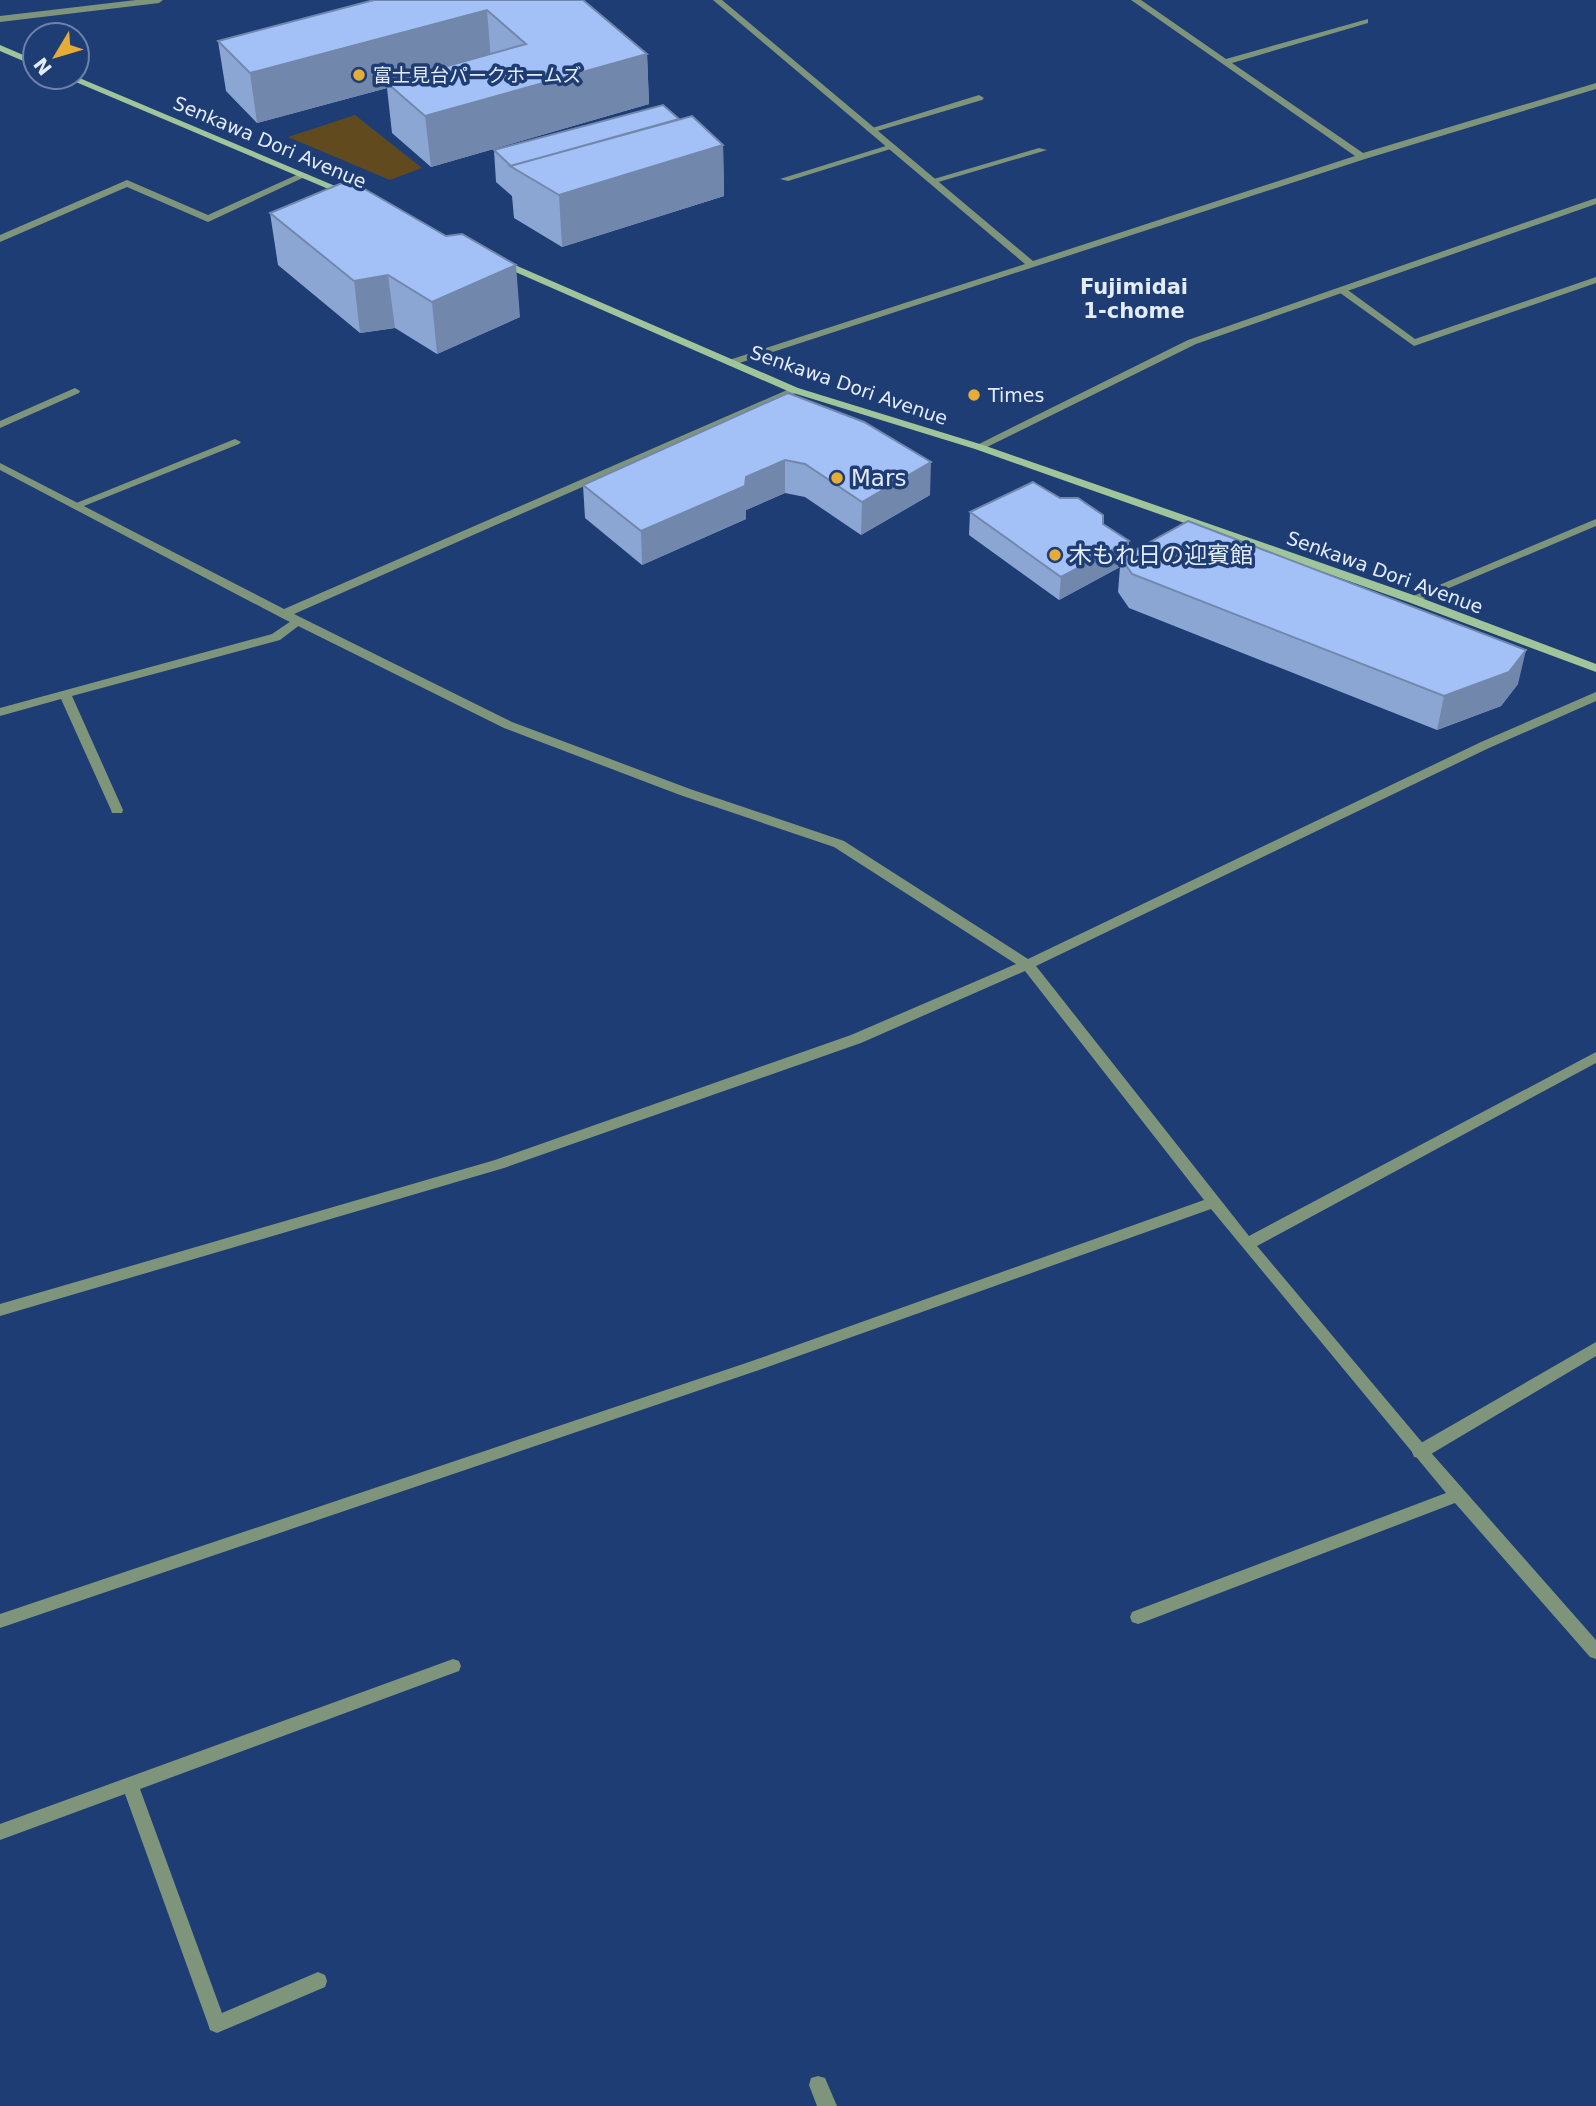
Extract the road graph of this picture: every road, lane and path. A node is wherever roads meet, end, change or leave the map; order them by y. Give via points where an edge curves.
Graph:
1 (159, 0) edge
2 (717, 0) edge
3 (1135, 0) edge
4 (0, 19) edge
5 (1365, 21) dead end
6 (0, 48) edge
7 (21, 57) edge
8 (1226, 62) junction
9 (91, 86) edge
10 (1596, 86) edge
11 (979, 98) dead end
12 (871, 130) junction
13 (892, 147) junction
14 (1042, 150) dead end
15 (1363, 157) junction
16 (304, 175) junction
17 (785, 178) dead end
18 (932, 181) junction
19 (364, 201) edge
20 (1596, 201) edge
21 (0, 239) edge
22 (490, 257) edge
23 (1030, 263) junction
24 (1596, 280) edge
25 (1341, 290) junction
26 (730, 363) junction
27 (794, 390) junction
28 (75, 391) dead end
29 (0, 425) edge
30 (235, 442) dead end
31 (979, 447) junction
32 (0, 466) edge
33 (75, 506) junction
34 (1596, 522) edge
35 (1412, 598) junction
36 (284, 614) junction
37 (297, 621) junction
38 (1596, 668) edge
39 (65, 694) junction
40 (1596, 696) edge
41 (0, 712) edge
42 (117, 810) dead end
43 (1027, 965) junction
44 (1596, 1057) edge
45 (1213, 1202) junction
46 (1247, 1244) junction
47 (0, 1310) edge
48 (1596, 1348) edge
49 (1420, 1452) junction
50 (1458, 1495) junction
51 (1138, 1617) dead end
52 (0, 1621) edge
53 (1596, 1652) edge
54 (453, 1666) dead end
55 (130, 1785) junction
56 (0, 1832) edge
57 (318, 1981) dead end
58 (817, 2085) dead end
59 (827, 2106) edge

1 - 4 street
2 - 12 street
3 - 8 street
5 - 8 street
6 - 7 main road
8 - 15 street
9 - 16 main road, Senkawa Dori Avenue
10 - 15 street
11 - 12 street
12 - 13 street
13 - 17 street
13 - 18 street
14 - 18 street
15 - 23 street
16 - 19 main road, Senkawa Dori Avenue
16 - 21 street via 208,219 127,183
18 - 23 street
20 - 25 street
22 - 26 main road, Senkawa Dori Avenue
23 - 26 street
24 - 25 street via 1414,343
25 - 31 street via 1192,342
26 - 27 main road, Senkawa Dori Avenue
27 - 31 main road, Senkawa Dori Avenue
27 - 36 street
28 - 29 street
30 - 33 street
31 - 35 main road, Senkawa Dori Avenue
32 - 33 street
33 - 36 street
34 - 35 street
35 - 38 main road, Senkawa Dori Avenue
36 - 37 street
37 - 39 street via 276,637
37 - 43 street via 508,725 839,844
39 - 41 street
39 - 42 street
40 - 43 street
43 - 45 street
43 - 47 street via 856,1039 511,1160
44 - 46 street
45 - 46 street
45 - 52 street via 757,1365
46 - 49 street
48 - 49 street
49 - 50 street
50 - 51 street
50 - 53 street
54 - 55 street
55 - 56 street
55 - 57 street via 217,2024
58 - 59 street

